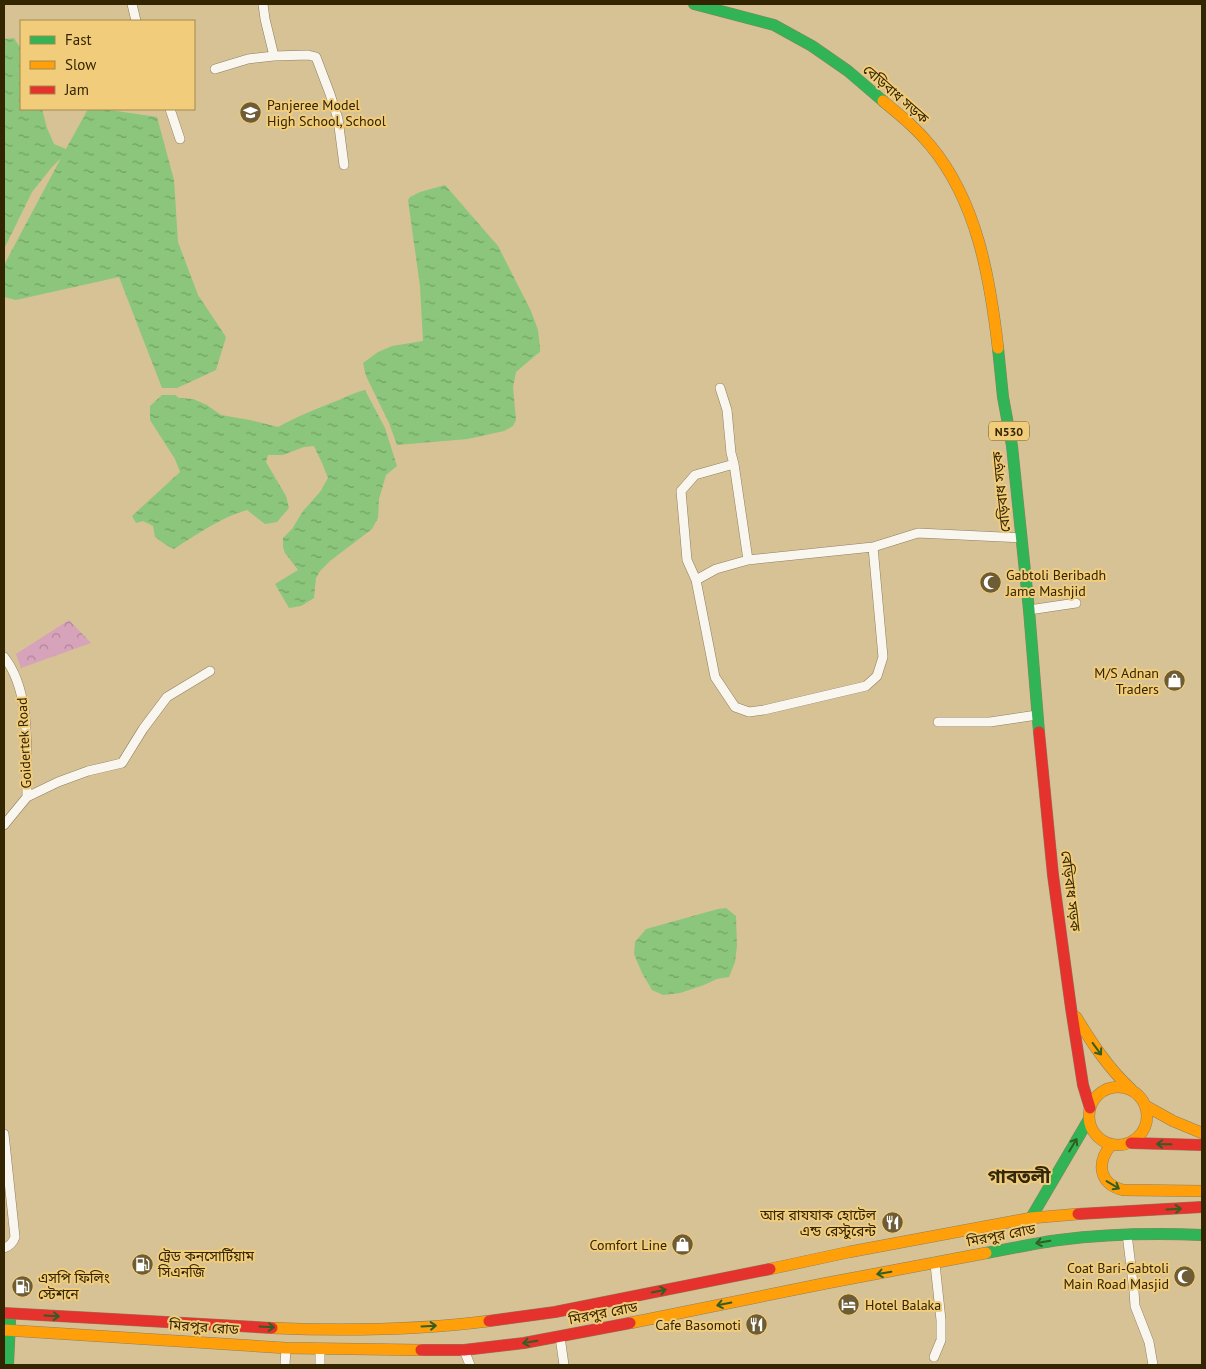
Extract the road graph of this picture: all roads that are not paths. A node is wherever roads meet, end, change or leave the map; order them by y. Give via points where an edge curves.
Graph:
1 (132, 4) edge
2 (263, 4) edge
3 (694, 4) edge
4 (136, 20) edge
5 (274, 56) junction
6 (215, 69) dead end
7 (170, 110) edge
8 (180, 139) dead end
9 (344, 165) dead end
10 (720, 388) dead end
11 (734, 464) junction
12 (1021, 538) junction
13 (873, 546) junction
14 (748, 560) junction
15 (696, 580) junction
16 (1076, 603) dead end
17 (1029, 610) junction
18 (4, 657) edge
19 (210, 671) dead end
20 (1037, 716) junction
21 (938, 722) dead end
22 (27, 797) junction
23 (4, 825) edge
24 (1071, 1008) junction
25 (1131, 1089) junction
26 (1146, 1106) junction
27 (1089, 1113) junction
28 (1202, 1133) edge
29 (4, 1134) edge
30 (1131, 1143) junction
31 (1111, 1145) junction
32 (1202, 1145) edge
33 (1202, 1191) edge
34 (1202, 1207) edge
35 (1031, 1218) junction
36 (1127, 1234) junction
37 (1202, 1235) edge
38 (4, 1248) edge
39 (935, 1264) junction
40 (7, 1313) edge
41 (6, 1330) edge
42 (560, 1337) junction
43 (286, 1348) junction
44 (320, 1349) junction
45 (464, 1350) junction
46 (934, 1358) dead end
47 (8, 1365) edge
48 (285, 1365) edge
49 (320, 1365) edge
50 (470, 1365) edge
51 (564, 1365) edge
52 (1153, 1365) edge

1 - 4 street
2 - 5 street
3 - 12 main road, বেড়িবাধ সড়ক / N530 via 774,25 812,46 848,71 914,126 948,170 969,210 988,278 1012,446
5 - 6 street via 248,59
5 - 9 street via 316,57 338,119
7 - 8 street
10 - 11 street via 727,410
11 - 14 street
11 - 15 street via 695,475 681,491 687,560
12 - 13 street via 918,533
12 - 17 main road, বেড়িবাধ সড়ক / N530
13 - 14 street
13 - 15 street via 883,657 878,676 866,686 764,710 749,712 735,707 715,677
14 - 15 street via 716,568
16 - 17 street
17 - 20 main road, বেড়িবাধ সড়ক / N530
18 - 22 street, Goidertek Road via 21,690 25,713
19 - 22 street via 167,697 122,763 88,770
20 - 21 street via 990,722
20 - 24 main road, বেড়িবাধ সড়ক / N530
22 - 23 street, Goidertek Road
24 -> 25 main road, বেড়িবাধ সড়ক via 1102,1056
24 - 27 main road, বেড়িবাধ সড়ক
25 - 26 main road
25 - 27 main road via 1111,1087 1102,1091 1094,1098
26 - 28 main road via 1190,1130
26 - 30 main road via 1148,1115 1144,1131
27 - 31 main road via 1091,1128
35 -> 27 main road
29 - 38 street via 15,1237
30 - 31 main road
32 -> 30 main road
31 -> 33 main road via 1101,1165 1102,1175 1113,1187 1123,1190
35 -> 34 main road, মিরপুর রোড
40 -> 35 main road, মিরপুর রোড via 298,1329 465,1324 555,1312
36 - 37 main road, মিরপুর রোড
36 -> 39 main road, মিরপুর রোড via 1056,1240
36 - 52 street via 1135,1306 1150,1342
39 -> 42 main road, মিরপুর রোড
39 - 46 street via 941,1340
40 - 41 main road
41 - 43 main road, মিরপুর রোড
41 - 47 main road
42 -> 45 main road, মিরপুর রোড
42 - 51 street
43 - 44 main road, মিরপুর রোড
43 - 48 street
44 - 45 main road, মিরপুর রোড
44 - 49 street
45 - 50 street

